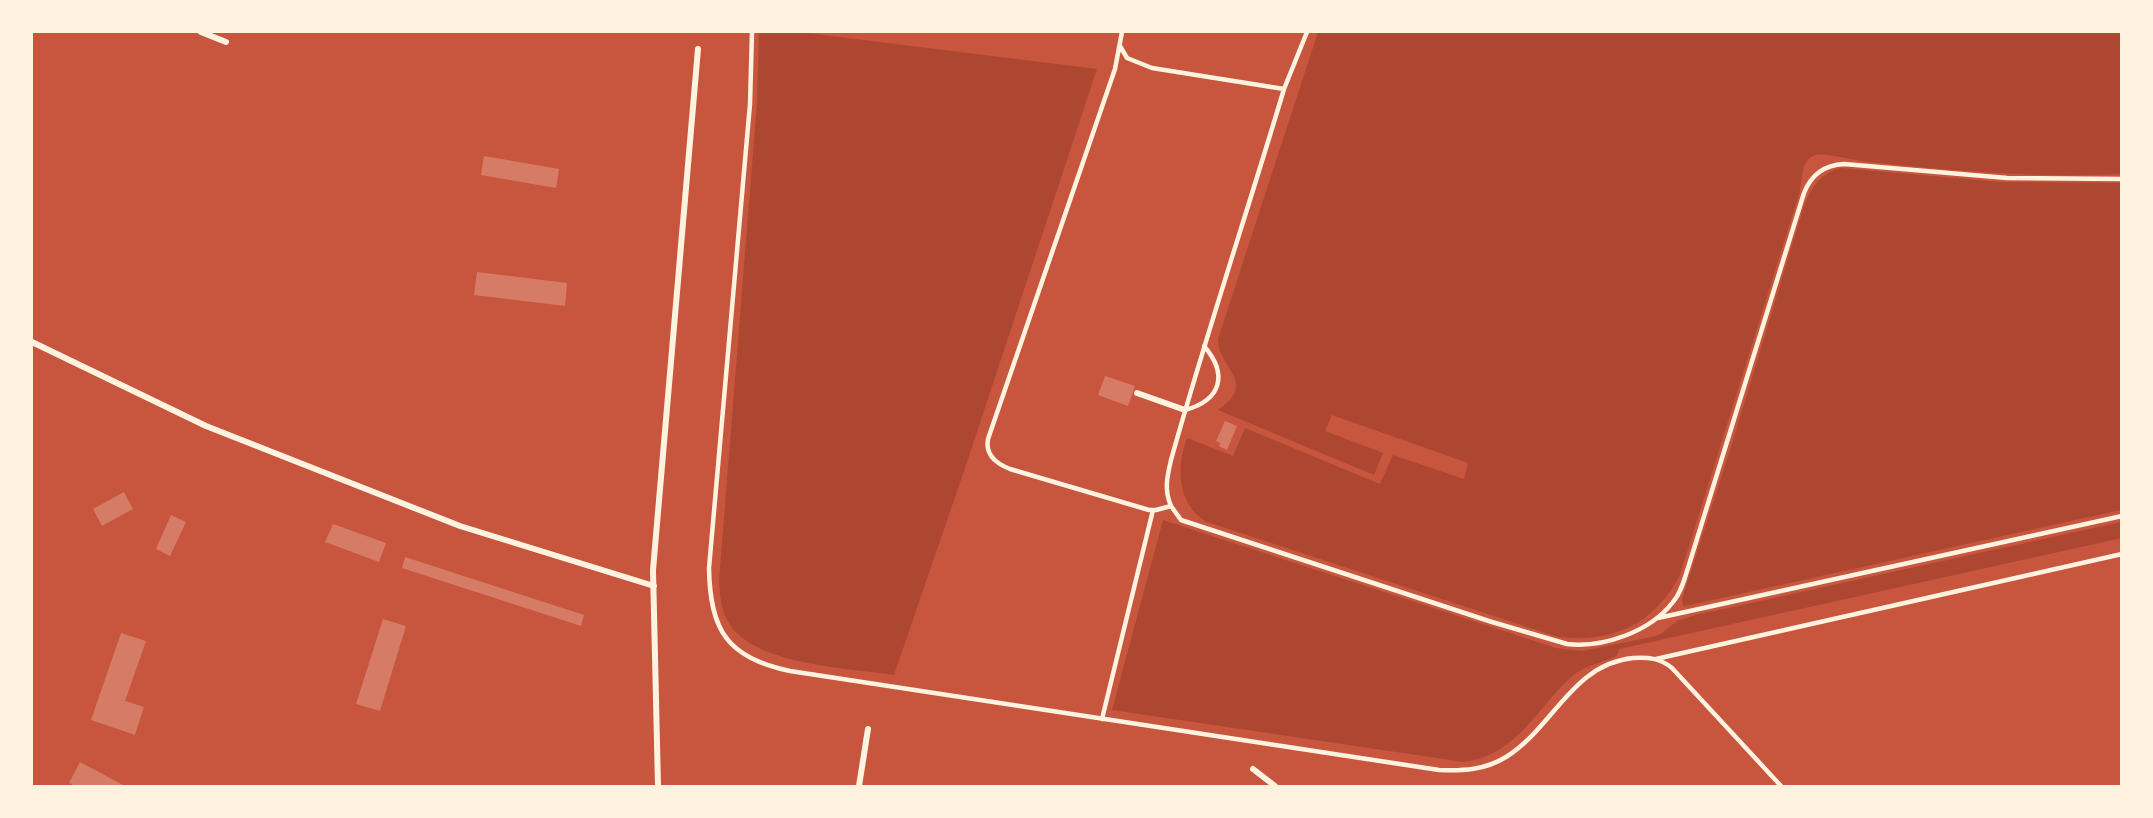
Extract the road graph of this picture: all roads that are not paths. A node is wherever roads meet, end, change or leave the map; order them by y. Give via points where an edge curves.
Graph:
1 (201, 32) edge
2 (752, 32) edge
3 (1122, 32) edge
4 (1307, 32) edge
5 (226, 42) dead end
6 (1120, 44) junction
7 (698, 49) dead end
8 (1284, 89) junction
9 (2121, 179) edge
10 (32, 342) edge
11 (1204, 346) junction
12 (1137, 393) dead end
13 (1185, 410) junction
14 (1171, 506) junction
15 (1153, 510) junction
16 (2121, 516) edge
17 (2121, 554) edge
18 (654, 586) junction
19 (1656, 618) junction
20 (1656, 659) junction
21 (1102, 719) junction
22 (868, 729) dead end
23 (1254, 769) dead end
24 (658, 786) edge
25 (859, 786) edge
26 (1275, 786) edge
27 (1781, 786) edge

1 - 5 street
2 - 21 lane via 709,568 711,604 724,636 738,650 768,666
3 - 6 lane
4 - 8 lane
6 - 8 lane via 1127,58 1152,68
6 - 15 lane via 1086,158 987,445 993,459 1010,469
7 - 18 street
8 - 11 lane
9 - 19 lane via 2007,178 1844,164 1827,167 1812,177 1685,579 1674,601
10 - 18 street via 206,426 438,518
11 - 13 lane
11 - 13 lane via 1216,363 1219,383 1207,401
12 - 13 street
13 - 14 lane via 1166,483
14 - 15 lane
14 - 19 lane via 1181,520 1550,640 1573,644 1603,641 1635,631
15 - 21 lane
16 - 19 lane
17 - 20 lane
18 - 24 street
20 - 21 lane via 1629,658 1596,669 1517,749 1496,763 1466,771
20 - 27 lane via 1672,668
22 - 25 street
23 - 26 street

